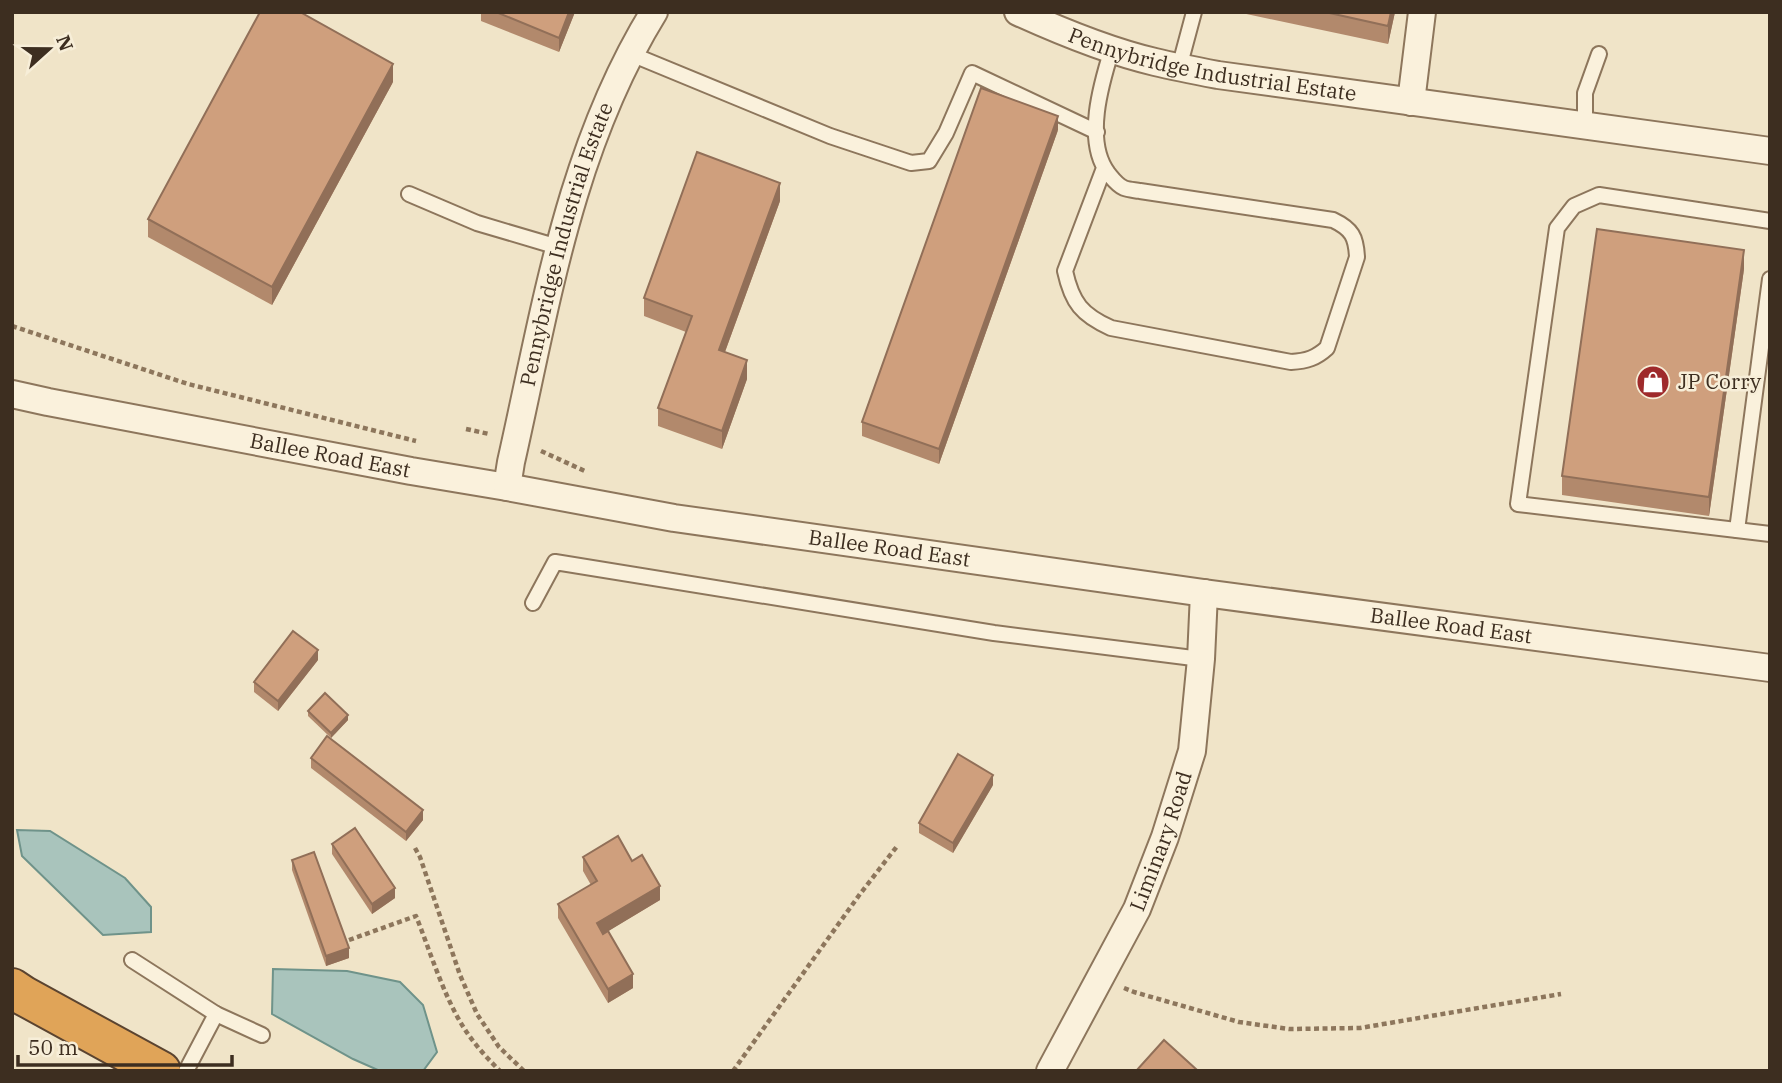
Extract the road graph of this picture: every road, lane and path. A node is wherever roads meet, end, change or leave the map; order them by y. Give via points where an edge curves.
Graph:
1 (654, 12) edge
2 (1018, 12) edge
3 (1194, 12) edge
4 (1422, 12) edge
5 (1112, 50) junction
6 (631, 54) junction
7 (1599, 54) dead end
8 (1179, 68) junction
9 (1411, 102) junction
10 (1585, 127) junction
11 (1097, 132) junction
12 (1770, 151) edge
13 (1104, 168) junction
14 (409, 194) dead end
15 (1770, 221) edge
16 (558, 247) junction
17 (1770, 279) edge
18 (12, 326) edge
19 (12, 394) edge
20 (416, 441) dead end
21 (508, 487) junction
22 (1737, 530) junction
23 (1770, 534) edge
24 (1204, 593) junction
25 (533, 603) dead end
26 (1201, 659) junction
27 (1770, 668) edge
28 (898, 845) dead end
29 (415, 848) dead end
30 (349, 940) edge
31 (132, 960) dead end
32 (1101, 978) junction
33 (12, 988) edge
34 (1561, 994) dead end
35 (216, 1014) junction
36 (262, 1035) dead end
37 (161, 1071) edge
38 (186, 1071) edge
39 (500, 1071) edge
40 (524, 1071) edge
41 (733, 1071) edge
42 (1050, 1071) edge

1 - 6 street, Pennybridge Industrial Estate
2 - 5 street, Pennybridge Industrial Estate
3 - 8 lane
4 - 9 street
5 - 8 street, Pennybridge Industrial Estate
5 - 11 lane via 1102,81
6 - 11 lane via 830,136 911,163 929,161 972,73
6 - 16 street, Pennybridge Industrial Estate via 599,121
7 - 10 lane via 1585,93
8 - 9 street, Pennybridge Industrial Estate
9 - 10 street, Pennybridge Industrial Estate
10 - 12 street, Pennybridge Industrial Estate
11 - 13 lane
13 - 13 lane via 1125,188 1344,225 1352,233 1357,257 1327,348 1317,357 1292,362 1111,328 1093,319 1076,302 1065,271
14 - 16 lane via 477,223
15 - 22 lane via 1599,195 1574,206 1557,229 1518,503
16 - 21 street, Pennybridge Industrial Estate
17 - 22 lane
18 - 20 path via 188,384
19 - 21 street, Ballee Road East
21 - 24 street, Ballee Road East via 688,520
22 - 23 lane
24 - 26 street, Liminary Road
24 - 27 street, Ballee Road East
25 - 26 lane via 555,562 994,632
26 - 32 street, Liminary Road via 1192,751 1137,909
28 - 41 path
29 - 40 path via 477,1014 499,1047
30 - 39 path via 416,916 463,1027
31 - 35 lane
32 - 34 path via 1240,1022 1289,1028 1360,1028
32 - 42 street, Liminary Road
33 - 37 highway
35 - 36 lane
35 - 38 lane

